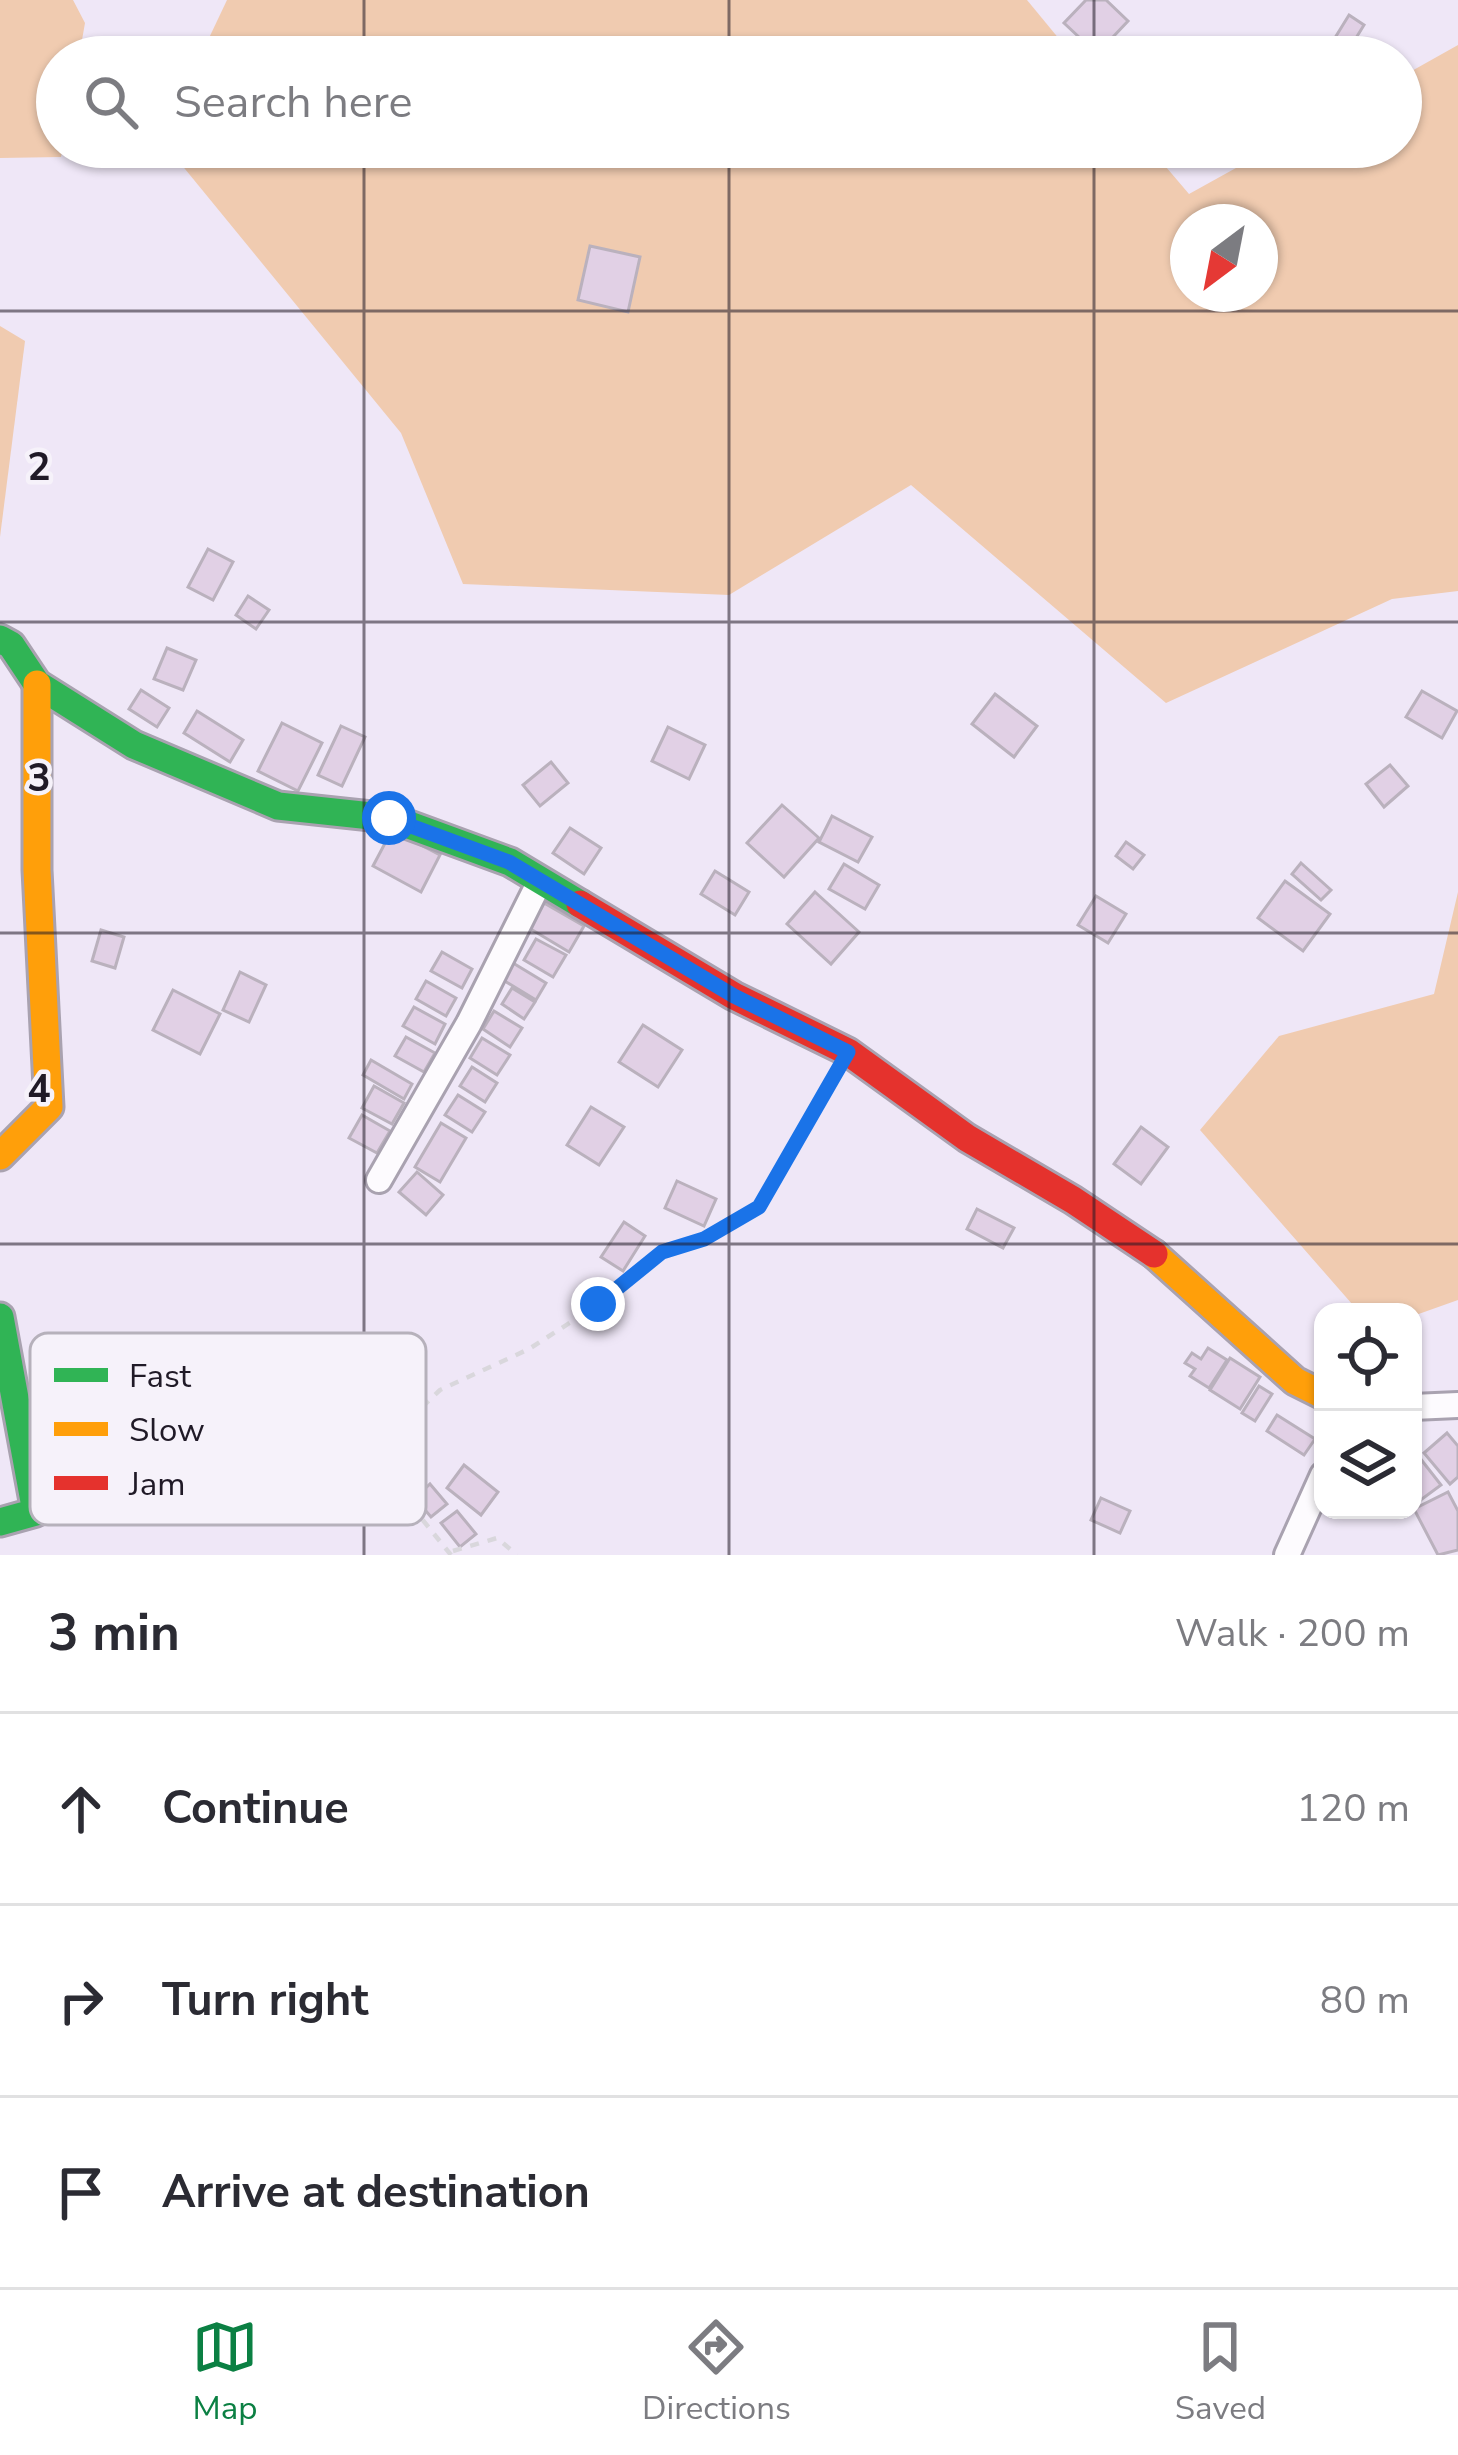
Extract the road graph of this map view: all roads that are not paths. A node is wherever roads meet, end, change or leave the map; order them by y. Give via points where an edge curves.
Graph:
1 (0, 639) edge
2 (38, 684) junction
3 (540, 880) junction
4 (0, 1156) edge
5 (379, 1180) dead end
6 (0, 1316) edge
7 (1314, 1390) edge
8 (1458, 1405) edge
9 (1422, 1407) edge
10 (30, 1479) edge
11 (1314, 1495) edge
12 (30, 1514) edge
13 (0, 1522) edge
14 (1287, 1555) edge

1 - 2 street
2 - 3 street via 134,745 278,806 389,818
2 - 4 street via 37,870 50,1107
3 - 5 street
3 - 7 street via 734,996 848,1052 1164,1262
6 - 10 street
8 - 9 street
11 - 14 street
12 - 13 street

